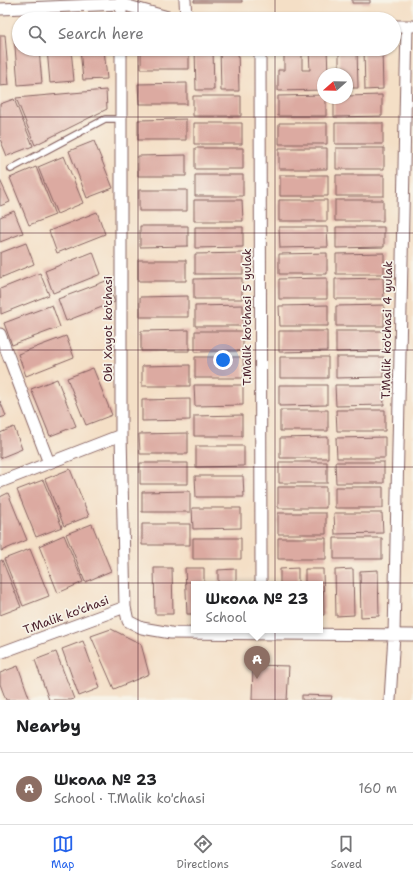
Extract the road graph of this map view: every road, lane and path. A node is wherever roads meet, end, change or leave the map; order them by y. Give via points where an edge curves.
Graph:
1 (185, 0) edge
2 (121, 4) junction
3 (0, 9) edge
4 (121, 12) edge
5 (150, 12) edge
6 (186, 12) edge
7 (410, 26) edge
8 (121, 56) edge
9 (260, 56) edge
10 (121, 119) junction
11 (10, 169) dead end
12 (0, 334) edge
13 (121, 436) junction
14 (49, 463) junction
15 (0, 482) edge
16 (261, 581) edge
17 (125, 607) junction
18 (191, 633) edge
19 (304, 633) edge
20 (394, 635) junction
21 (413, 635) edge
22 (0, 653) edge
23 (390, 700) edge

1 - 6 street
2 - 3 street
2 - 4 street
2 - 5 street
7 - 20 street, T.Malik ko'chasi 4 yulak
8 - 10 street, Obi Xayot ko'chasi
9 - 16 street, T.Malik ko'chasi 5 yulak
10 - 11 lane via 105,119
10 - 13 street, Obi Xayot ko'chasi
12 - 14 street
13 - 14 street
13 - 17 street, Obi Xayot ko'chasi
14 - 15 street
17 - 18 street, T.Malik ko'chasi via 128,621 142,628 171,633
17 - 22 street, T.Malik ko'chasi
19 - 20 street, T.Malik ko'chasi
20 - 21 street, T.Malik ko'chasi
20 - 23 street

